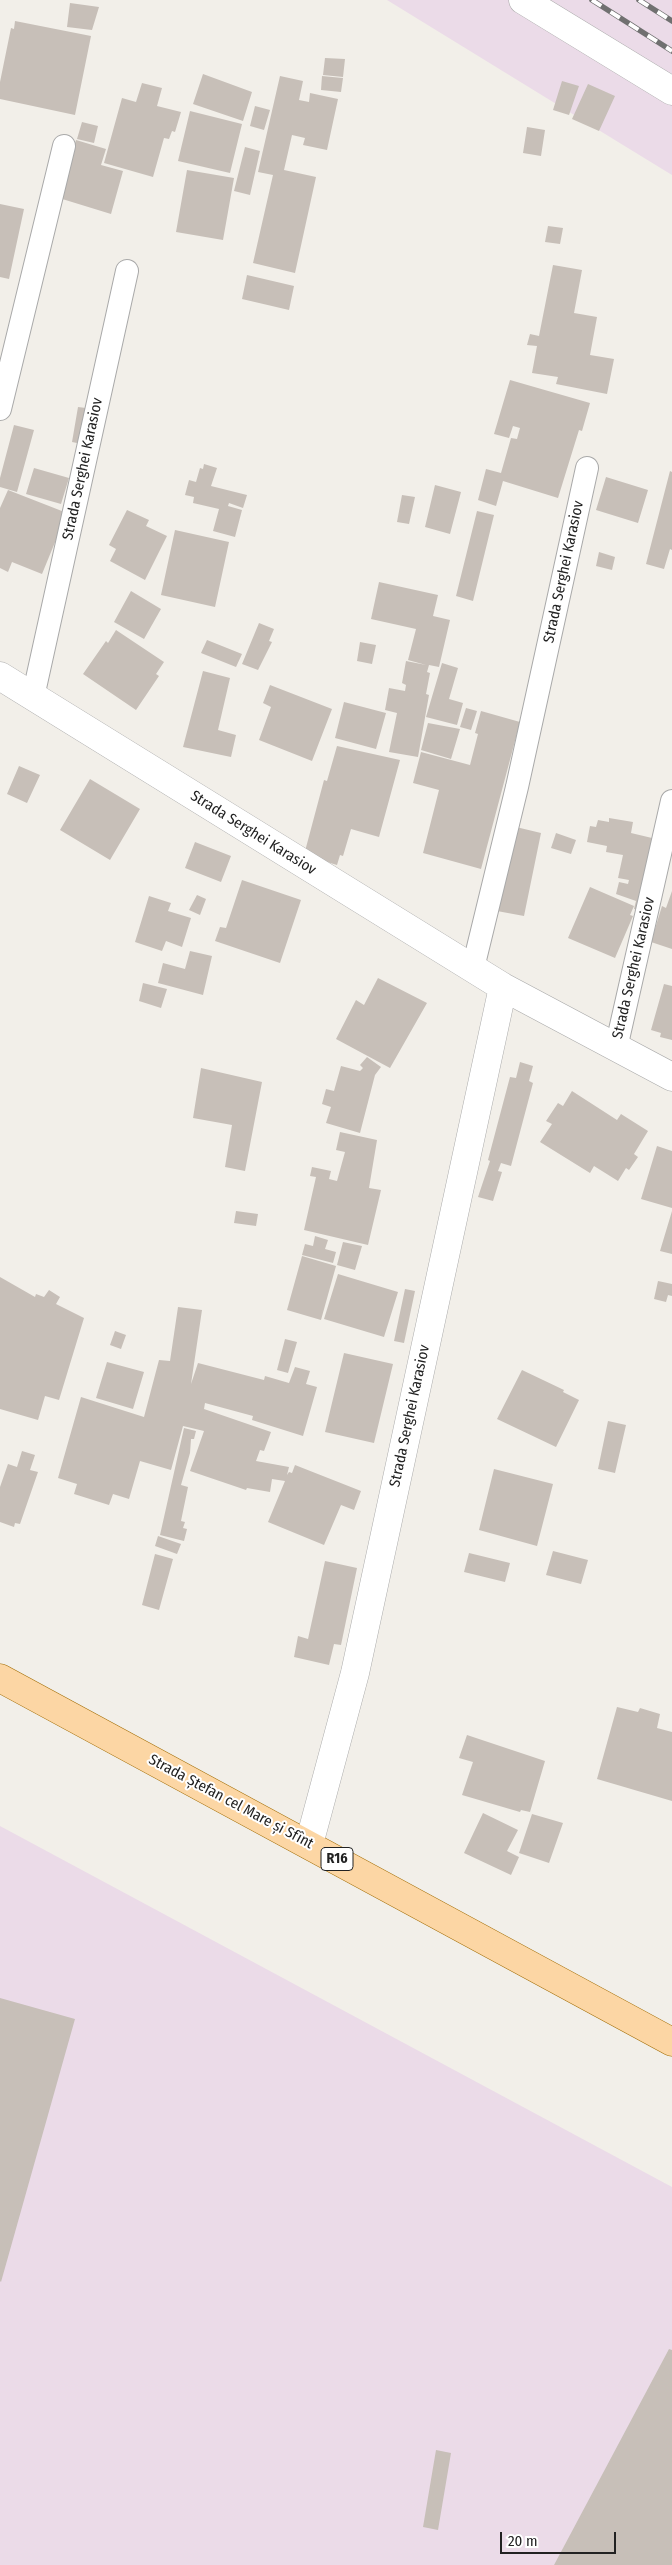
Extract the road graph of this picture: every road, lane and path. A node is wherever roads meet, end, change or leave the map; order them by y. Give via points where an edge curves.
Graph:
1 (523, 0) edge
2 (672, 91) edge
3 (64, 146) dead end
4 (127, 270) dead end
5 (0, 409) edge
6 (587, 468) dead end
7 (0, 676) edge
8 (33, 697) junction
9 (672, 801) edge
10 (473, 968) junction
11 (503, 987) junction
12 (616, 1048) junction
13 (672, 1077) edge
14 (0, 1678) edge
15 (309, 1844) junction
16 (672, 2042) edge

1 - 2 street
3 - 5 lane
4 - 8 lane, Strada Serghei Karasiov
6 - 10 lane, Strada Serghei Karasiov via 517,787
7 - 8 street, Strada Serghei Karasiov
8 - 10 street, Strada Serghei Karasiov
9 - 12 lane, Strada Serghei Karasiov
10 - 11 street, Strada Serghei Karasiov
11 - 12 street, Strada Serghei Karasiov
11 - 15 street, Strada Serghei Karasiov via 355,1673
12 - 13 street, Strada Serghei Karasiov
14 - 15 main road, Strada Ștefan cel Mare și Sfînt / R16
15 - 16 main road, Strada Ștefan cel Mare și Sfînt / R16

